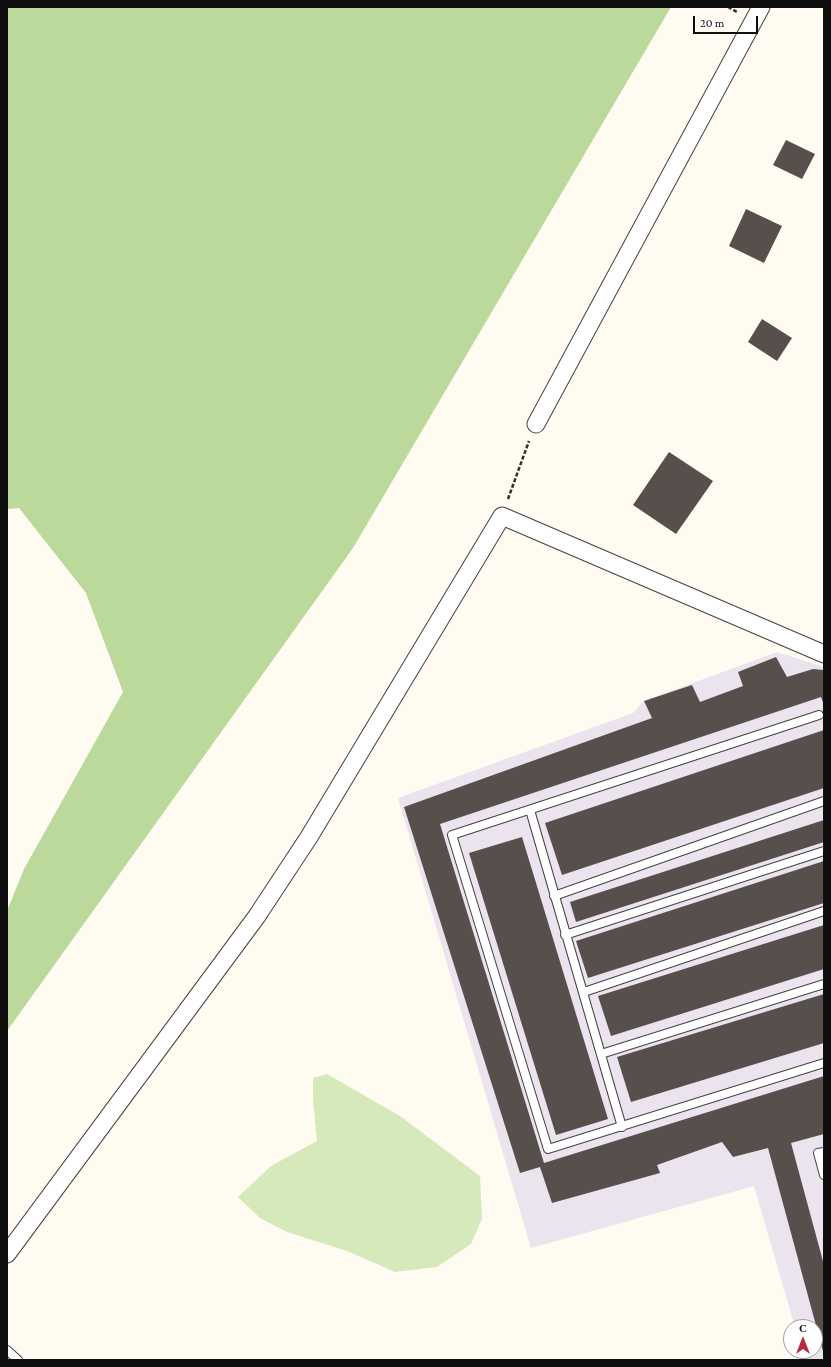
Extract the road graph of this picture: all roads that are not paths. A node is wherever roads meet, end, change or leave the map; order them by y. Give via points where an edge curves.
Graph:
1 (761, 7) edge
2 (536, 424) road end
3 (824, 654) edge
4 (819, 715) dead end
5 (824, 801) edge
6 (530, 810) junction
7 (824, 851) edge
8 (554, 896) junction
9 (824, 911) edge
10 (565, 935) junction
11 (824, 984) edge
12 (584, 992) junction
13 (601, 1054) junction
14 (824, 1062) edge
15 (622, 1127) junction
16 (824, 1152) edge
17 (824, 1175) edge
18 (7, 1254) edge
19 (7, 1350) edge
20 (18, 1360) edge

1 - 2 street
3 - 18 street via 502,516 309,837 266,903
4 - 6 lane
5 - 8 lane
6 - 8 lane
6 - 15 lane via 452,835 548,1149
7 - 10 lane
8 - 10 lane
9 - 12 lane
10 - 12 lane
11 - 13 lane
12 - 13 lane
13 - 15 lane
14 - 15 lane
16 - 17 lane via 818,1154
19 - 20 lane

